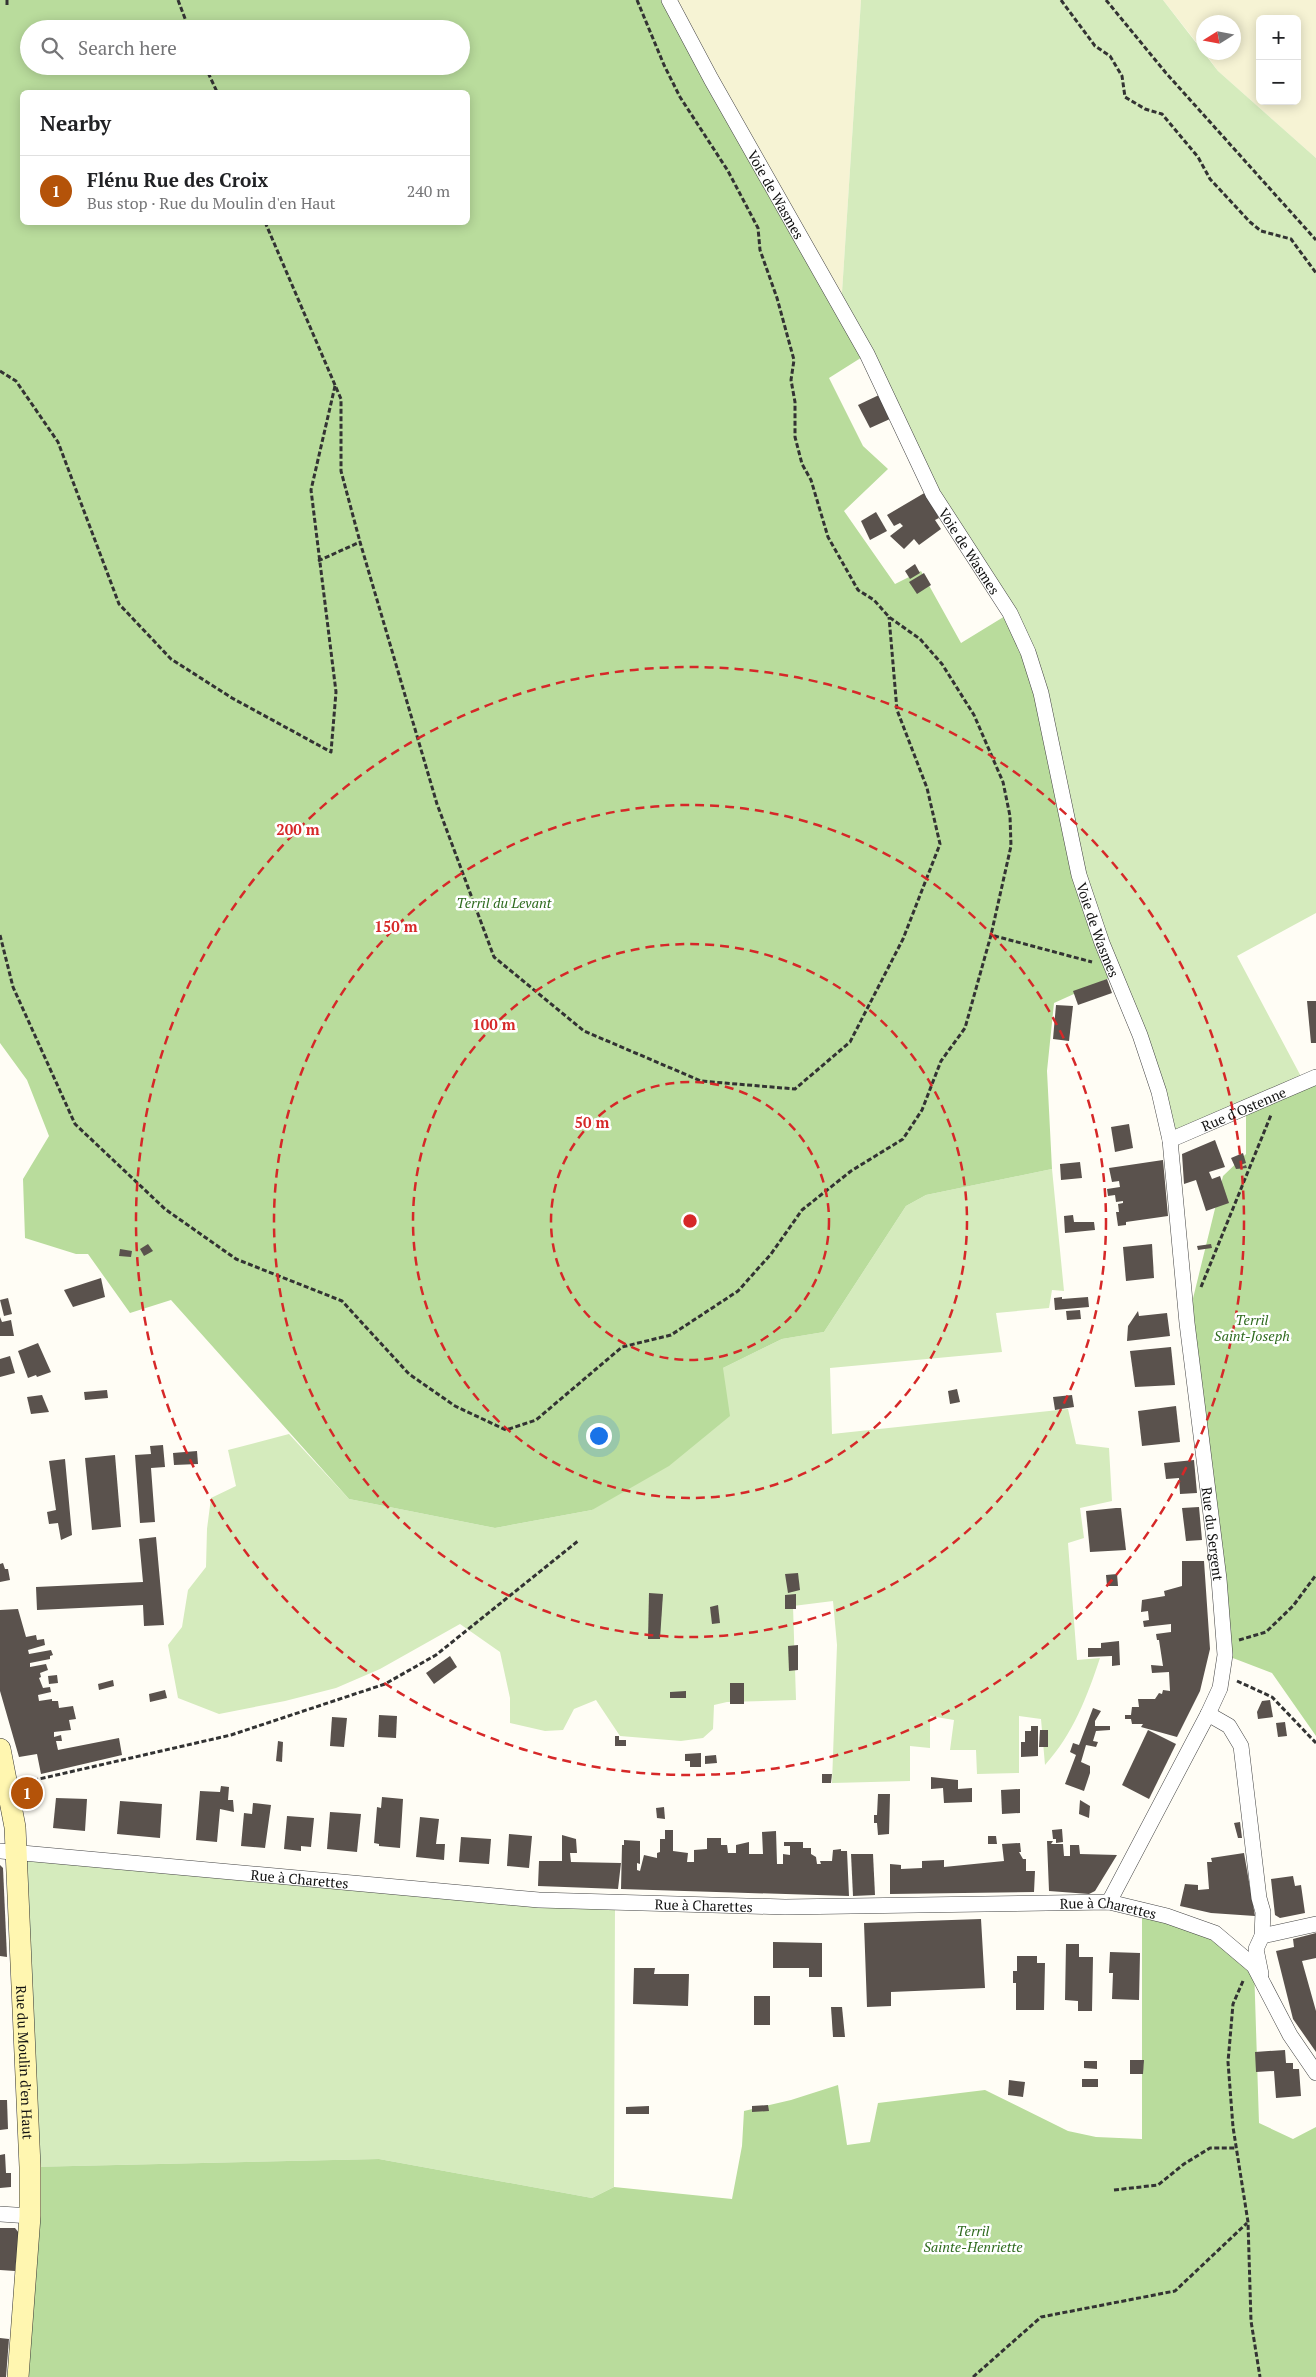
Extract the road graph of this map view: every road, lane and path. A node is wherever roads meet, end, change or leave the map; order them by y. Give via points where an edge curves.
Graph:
1 (7, 0) edge
2 (178, 0) edge
3 (637, 0) edge
4 (669, 0) edge
5 (1061, 0) edge
6 (1106, 0) edge
7 (7, 6) dead end
8 (186, 20) edge
9 (209, 75) edge
10 (216, 90) edge
11 (267, 225) edge
12 (1316, 240) edge
13 (1316, 274) edge
14 (0, 371) edge
15 (335, 386) junction
16 (360, 542) junction
17 (318, 561) junction
18 (889, 617) junction
19 (0, 934) edge
20 (991, 935) junction
21 (1112, 964) junction
22 (1316, 1077) edge
23 (1279, 1094) junction
24 (1170, 1140) junction
25 (1198, 1295) dead end
26 (578, 1542) dead end
27 (1316, 1575) edge
28 (1224, 1643) junction
29 (1223, 1674) junction
30 (1208, 1714) junction
31 (1316, 1743) edge
32 (0, 1749) edge
33 (8, 1786) junction
34 (8, 1852) edge
35 (1109, 1902) junction
36 (1316, 1924) edge
37 (1262, 1936) junction
38 (1254, 1966) junction
39 (1262, 1980) junction
40 (1316, 2073) edge
41 (1236, 2148) junction
42 (1114, 2190) dead end
43 (0, 2214) edge
44 (30, 2216) junction
45 (1248, 2222) junction
46 (18, 2377) edge
47 (973, 2377) edge
48 (1260, 2377) edge

1 - 7 path
2 - 8 path
3 - 18 path via 680,96 728,170 758,228 760,250 794,360 795,437 828,537 858,590 874,600
4 - 21 street, Voie de Wasmes via 868,354 933,494 1010,612 1041,693 1079,875
5 - 13 path via 1095,46 1110,56 1122,76 1125,97 1145,109 1162,114 1198,157 1210,179 1250,222 1261,231 1290,239
6 - 12 path via 1166,73
9 - 10 path
11 - 15 path
14 - 17 path via 16,381 58,442 119,604 171,659 232,698 332,752 336,692
15 - 16 path via 341,399 341,471
15 - 17 path via 311,490
16 - 17 path
16 - 18 path via 437,804 494,957 584,1031 701,1081 795,1089 850,1042 903,939 940,844 927,788 897,710
18 - 20 path via 920,639 942,664 974,715 1003,782 1010,816 1011,846
19 - 20 path via 12,987 75,1124 165,1209 236,1259 342,1300 408,1374 455,1406 506,1430 536,1420 622,1347 671,1335 738,1291 771,1254 802,1210 851,1170 903,1139 922,1110 941,1061 965,1028
20 - 21 path via 1092,962
21 - 24 street, Voie de Wasmes via 1159,1092
22 - 23 street, Rue d'Ostenne
23 - 24 street, Rue d'Ostenne
23 - 25 path
24 - 28 street, Rue du Sergent via 1187,1323
26 - 33 path via 436,1654 385,1684 231,1735
27 - 28 path via 1293,1606 1266,1632
28 - 29 street, Rue du Sergent
29 - 30 street, Rue du Sergent
29 - 31 path via 1272,1697
30 - 35 street, Rue du Sergent
30 - 37 street via 1229,1726 1241,1746 1263,1912
32 - 33 street, Rue du Moulin d'en Haut
33 - 34 street, Rue du Moulin d'en Haut via 15,1828
34 - 35 street, Rue à Charettes via 539,1900 785,1907
34 - 44 street, Rue du Moulin d'en Haut via 30,2167
35 - 38 street, Rue à Charettes via 1167,1916 1215,1933
36 - 37 street
37 - 39 street via 1256,1949
38 - 39 street, Rue à Charettes
38 - 41 path via 1240,1985 1234,2004 1228,2062
39 - 40 street, Rue à Charettes via 1290,2035
41 - 42 path via 1210,2148 1158,2185
41 - 45 path
43 - 44 street
44 - 46 street, Rue du Moulin d'en Haut
45 - 47 path via 1175,2291 1041,2317
45 - 48 path via 1251,2321

